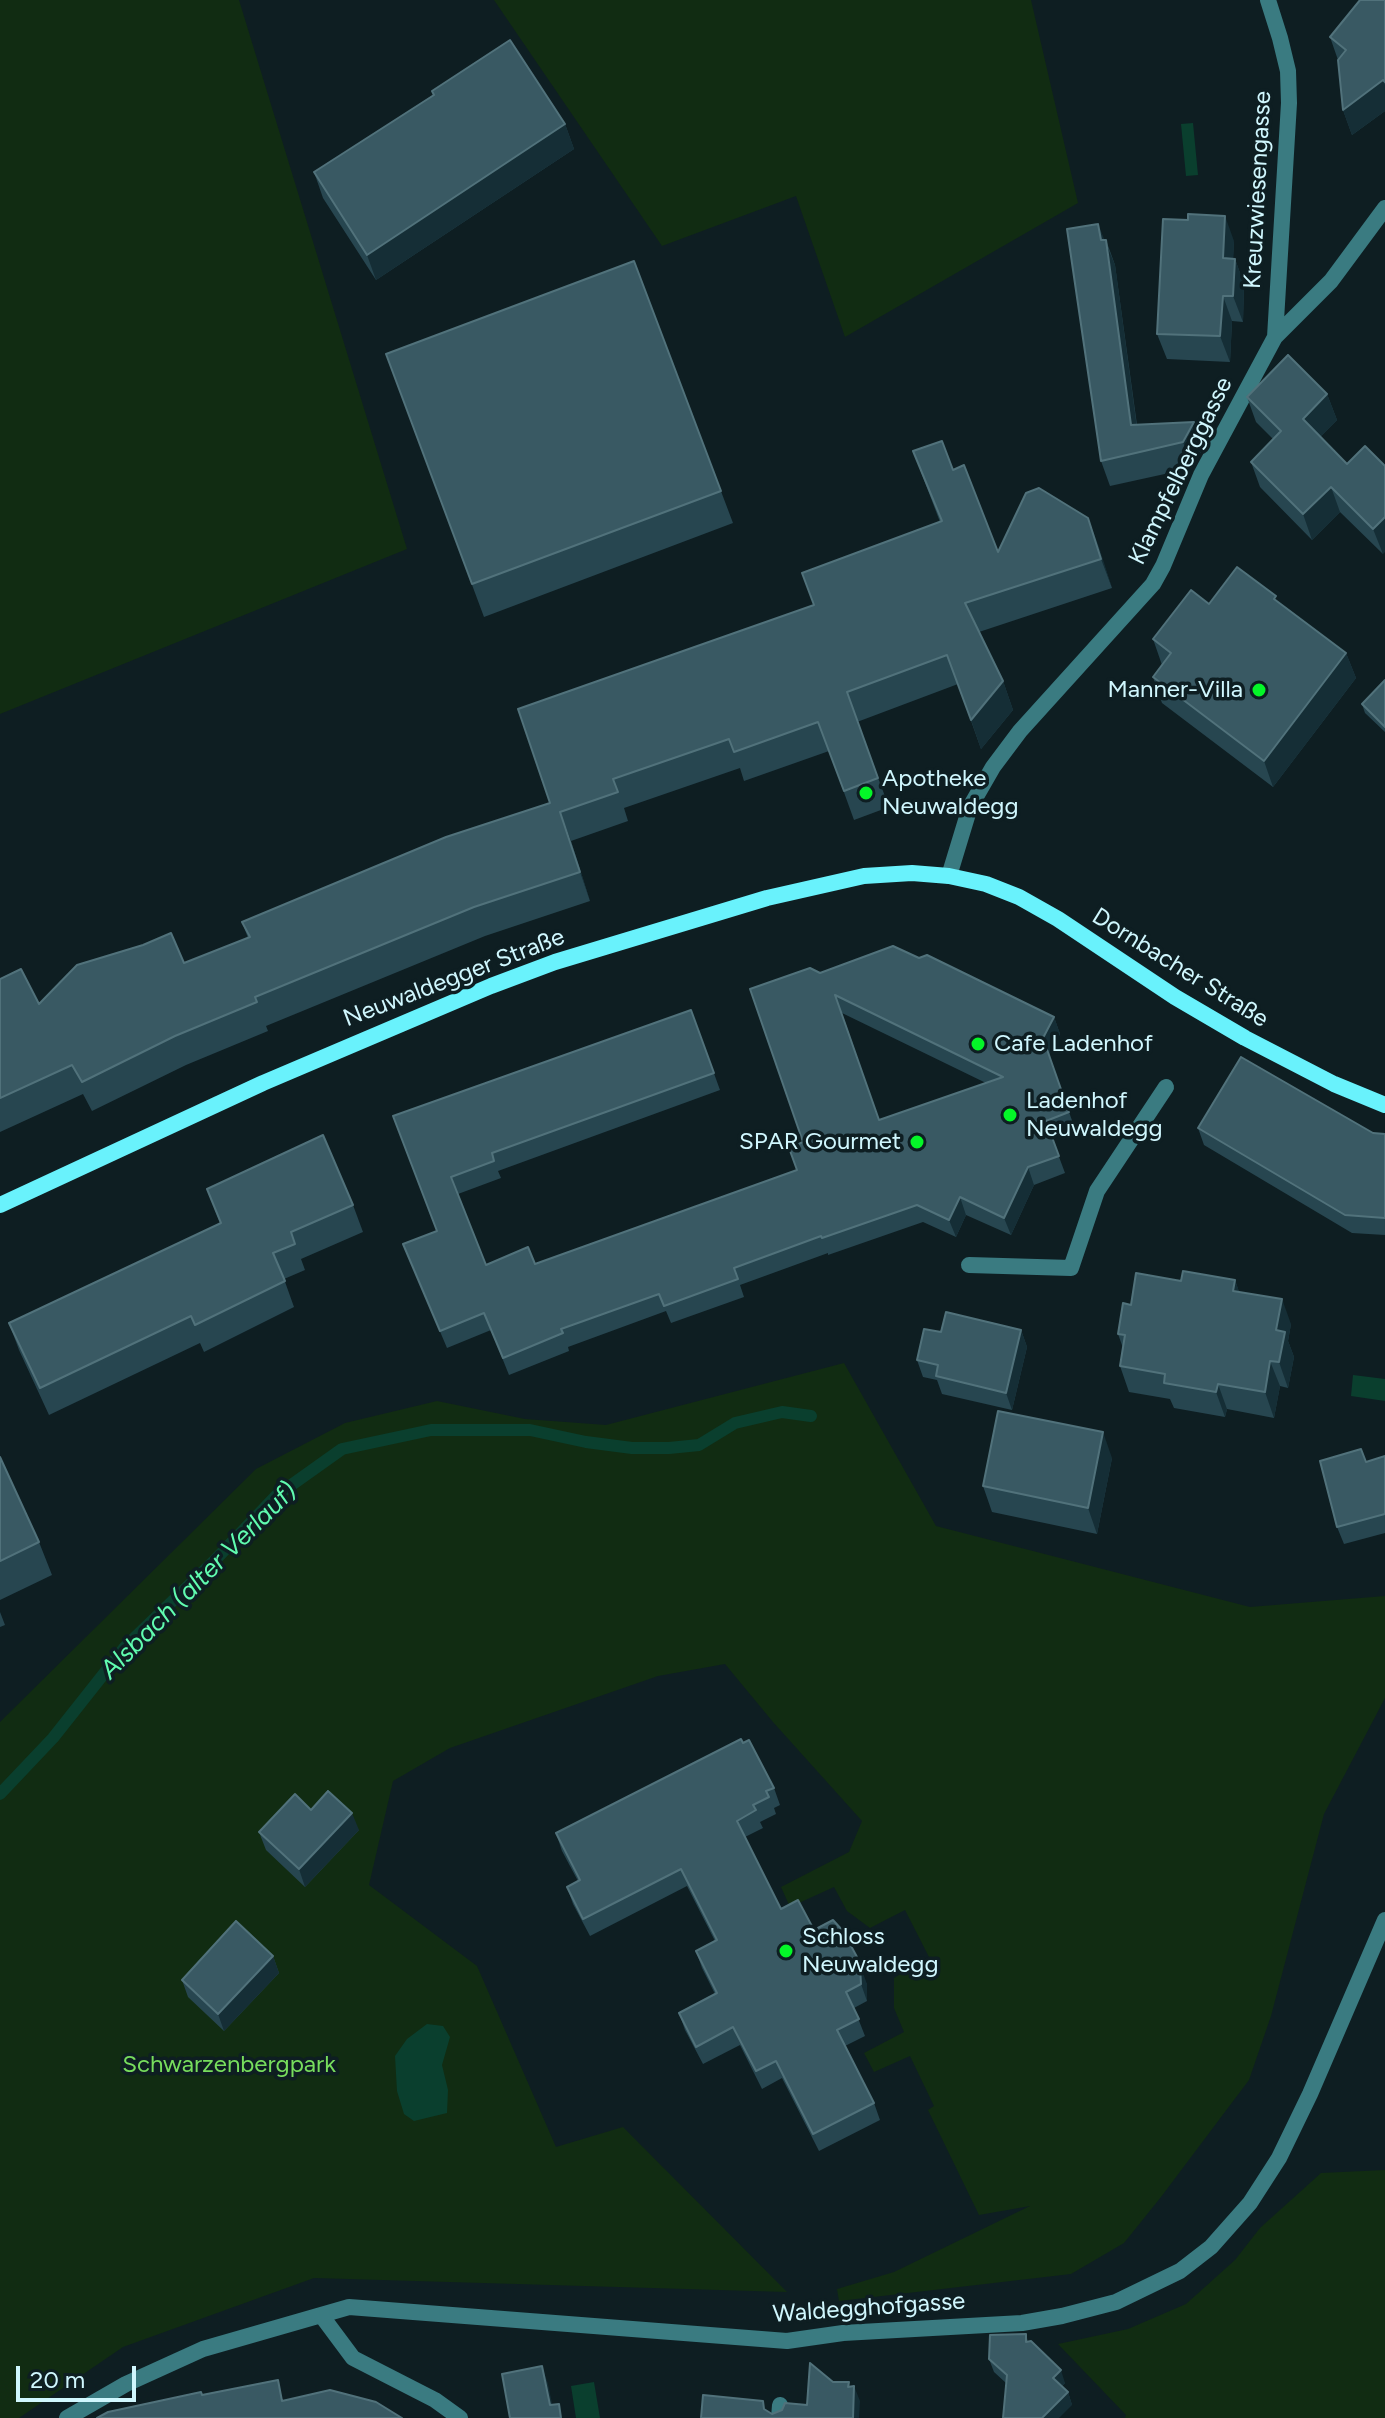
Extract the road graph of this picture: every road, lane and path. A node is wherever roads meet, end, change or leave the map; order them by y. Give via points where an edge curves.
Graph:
1 (1268, 0) edge
2 (1385, 208) edge
3 (1275, 337) junction
4 (949, 876) junction
5 (1166, 1087) dead end
6 (1385, 1105) edge
7 (0, 1205) edge
8 (969, 1265) dead end
9 (1385, 1920) edge
10 (321, 2315) junction
11 (67, 2418) edge
12 (460, 2418) edge

1 - 3 street, Kreuzwiesengasse via 1288,71 1289,103
2 - 3 street, Klampfelberggasse via 1331,281
3 - 4 street, Klampfelberggasse via 1201,475 1153,584 993,767 970,807
4 - 6 main road, Dornbacher Straße via 1019,897 1245,1038
4 - 7 main road, Neuwaldegger Straße via 888,874 827,883 555,962 395,1025
5 - 8 street via 1097,1191 1071,1268
9 - 10 street, Waldegghofgasse via 1310,2094 1250,2203 1211,2247 1180,2271 1116,2302 1022,2323 787,2341 349,2307
10 - 11 street, Waldegghofgasse via 203,2349
10 - 12 street via 353,2358

